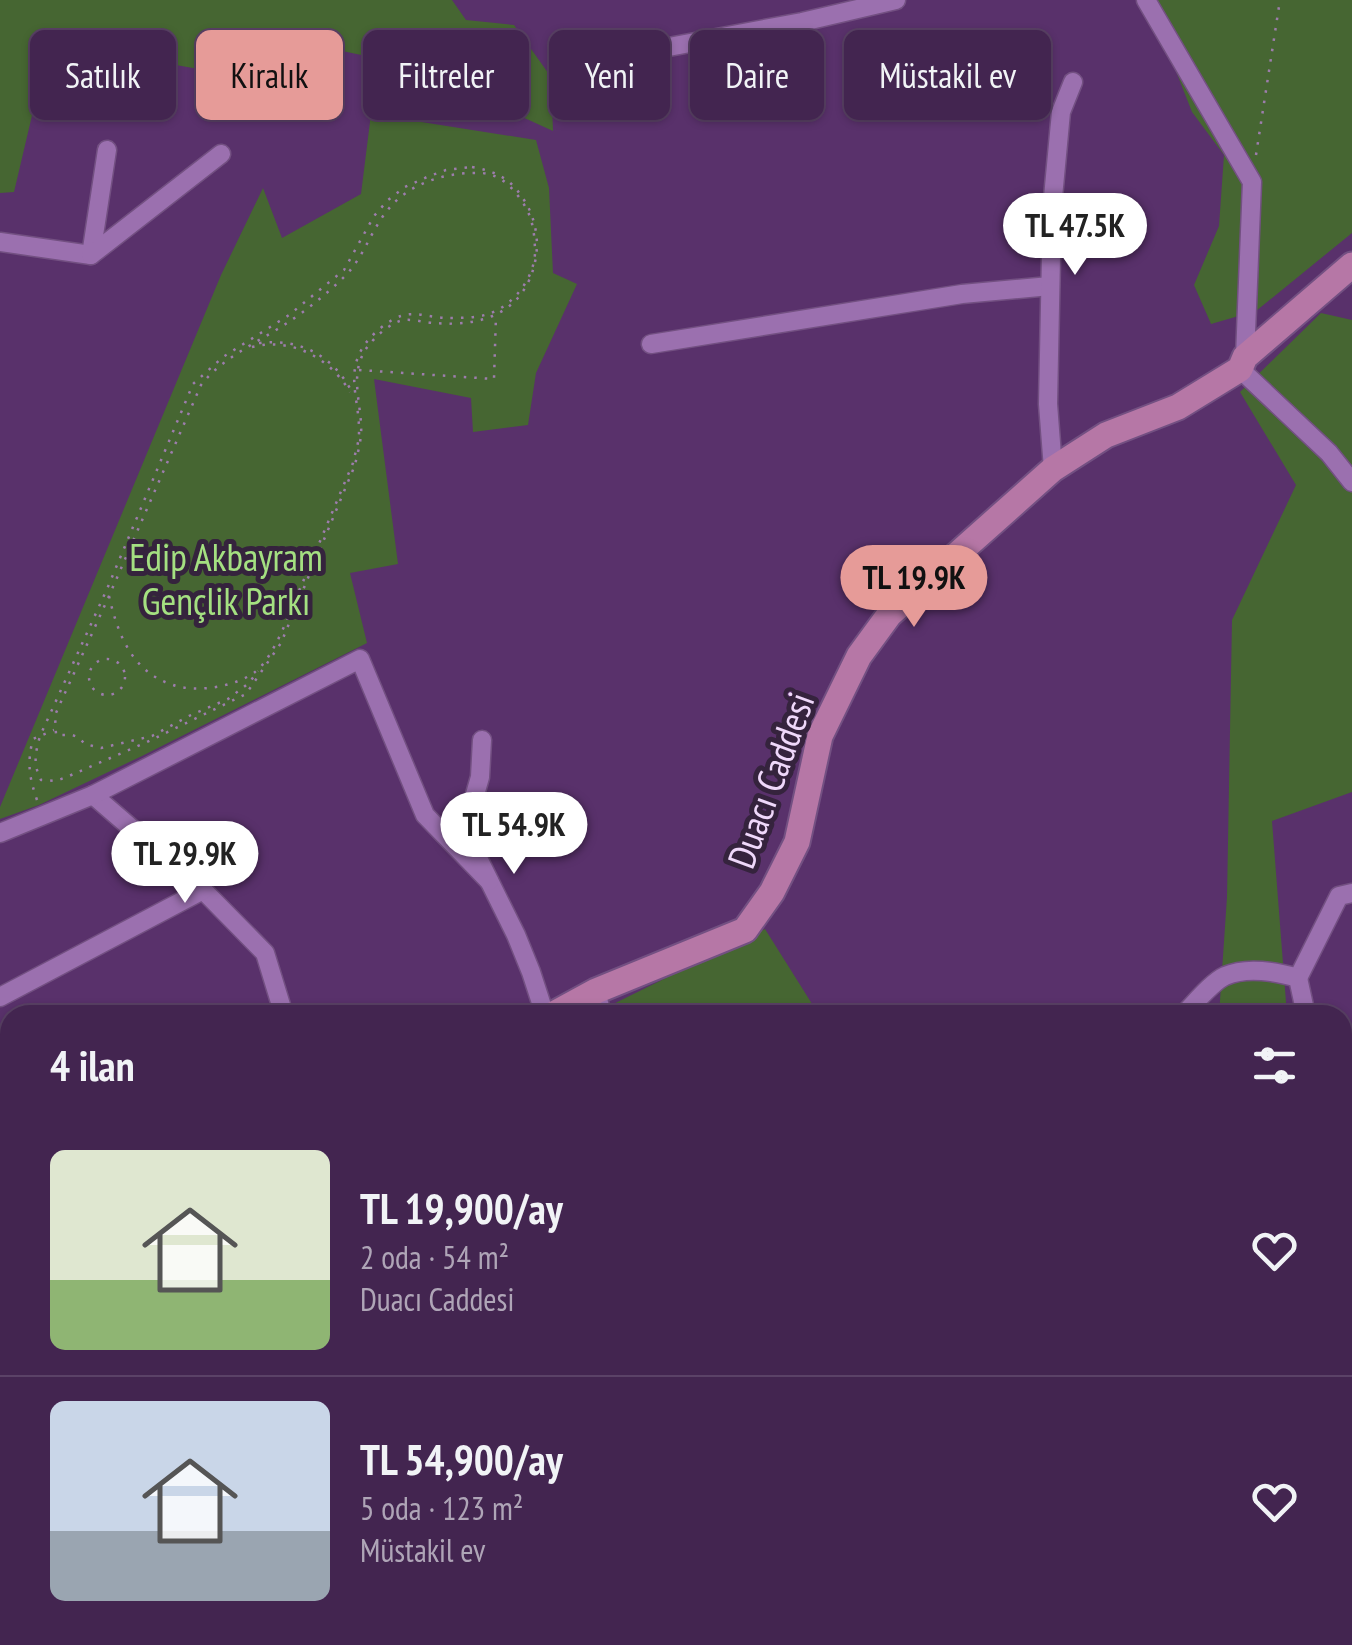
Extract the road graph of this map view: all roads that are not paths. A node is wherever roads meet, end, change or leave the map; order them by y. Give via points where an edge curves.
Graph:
1 (896, 0) edge
2 (1146, 0) edge
3 (670, 47) edge
4 (1072, 82) dead end
5 (107, 150) dead end
6 (222, 154) dead end
7 (0, 242) edge
8 (91, 255) junction
9 (1352, 265) edge
10 (1050, 286) junction
11 (652, 344) dead end
12 (1242, 363) junction
13 (1053, 469) junction
14 (1352, 482) edge
15 (482, 740) dead end
16 (93, 795) junction
17 (0, 833) edge
18 (489, 881) junction
19 (202, 890) junction
20 (1352, 893) edge
21 (1298, 978) junction
22 (0, 997) edge
23 (599, 1003) edge
24 (281, 1005) edge
25 (544, 1005) edge
26 (1194, 1005) edge
27 (1304, 1005) edge

1 - 3 street
2 - 12 street via 1252,182
4 - 10 street via 1056,148
5 - 8 street
6 - 8 street
7 - 8 street
9 - 12 street, Duacı Caddesi
10 - 11 street
10 - 13 street
12 - 13 street, Duacı Caddesi via 1178,407 1106,436
12 - 14 street
13 - 23 street, Duacı Caddesi via 890,615 859,656 820,736 796,842 745,930
15 - 18 street via 470,830
16 - 17 street
16 - 18 street via 360,659 424,816
16 - 19 street
18 - 25 street
19 - 22 street
19 - 24 street via 265,952
20 - 21 street via 1339,896
21 - 26 street via 1274,971 1224,976
21 - 27 street

